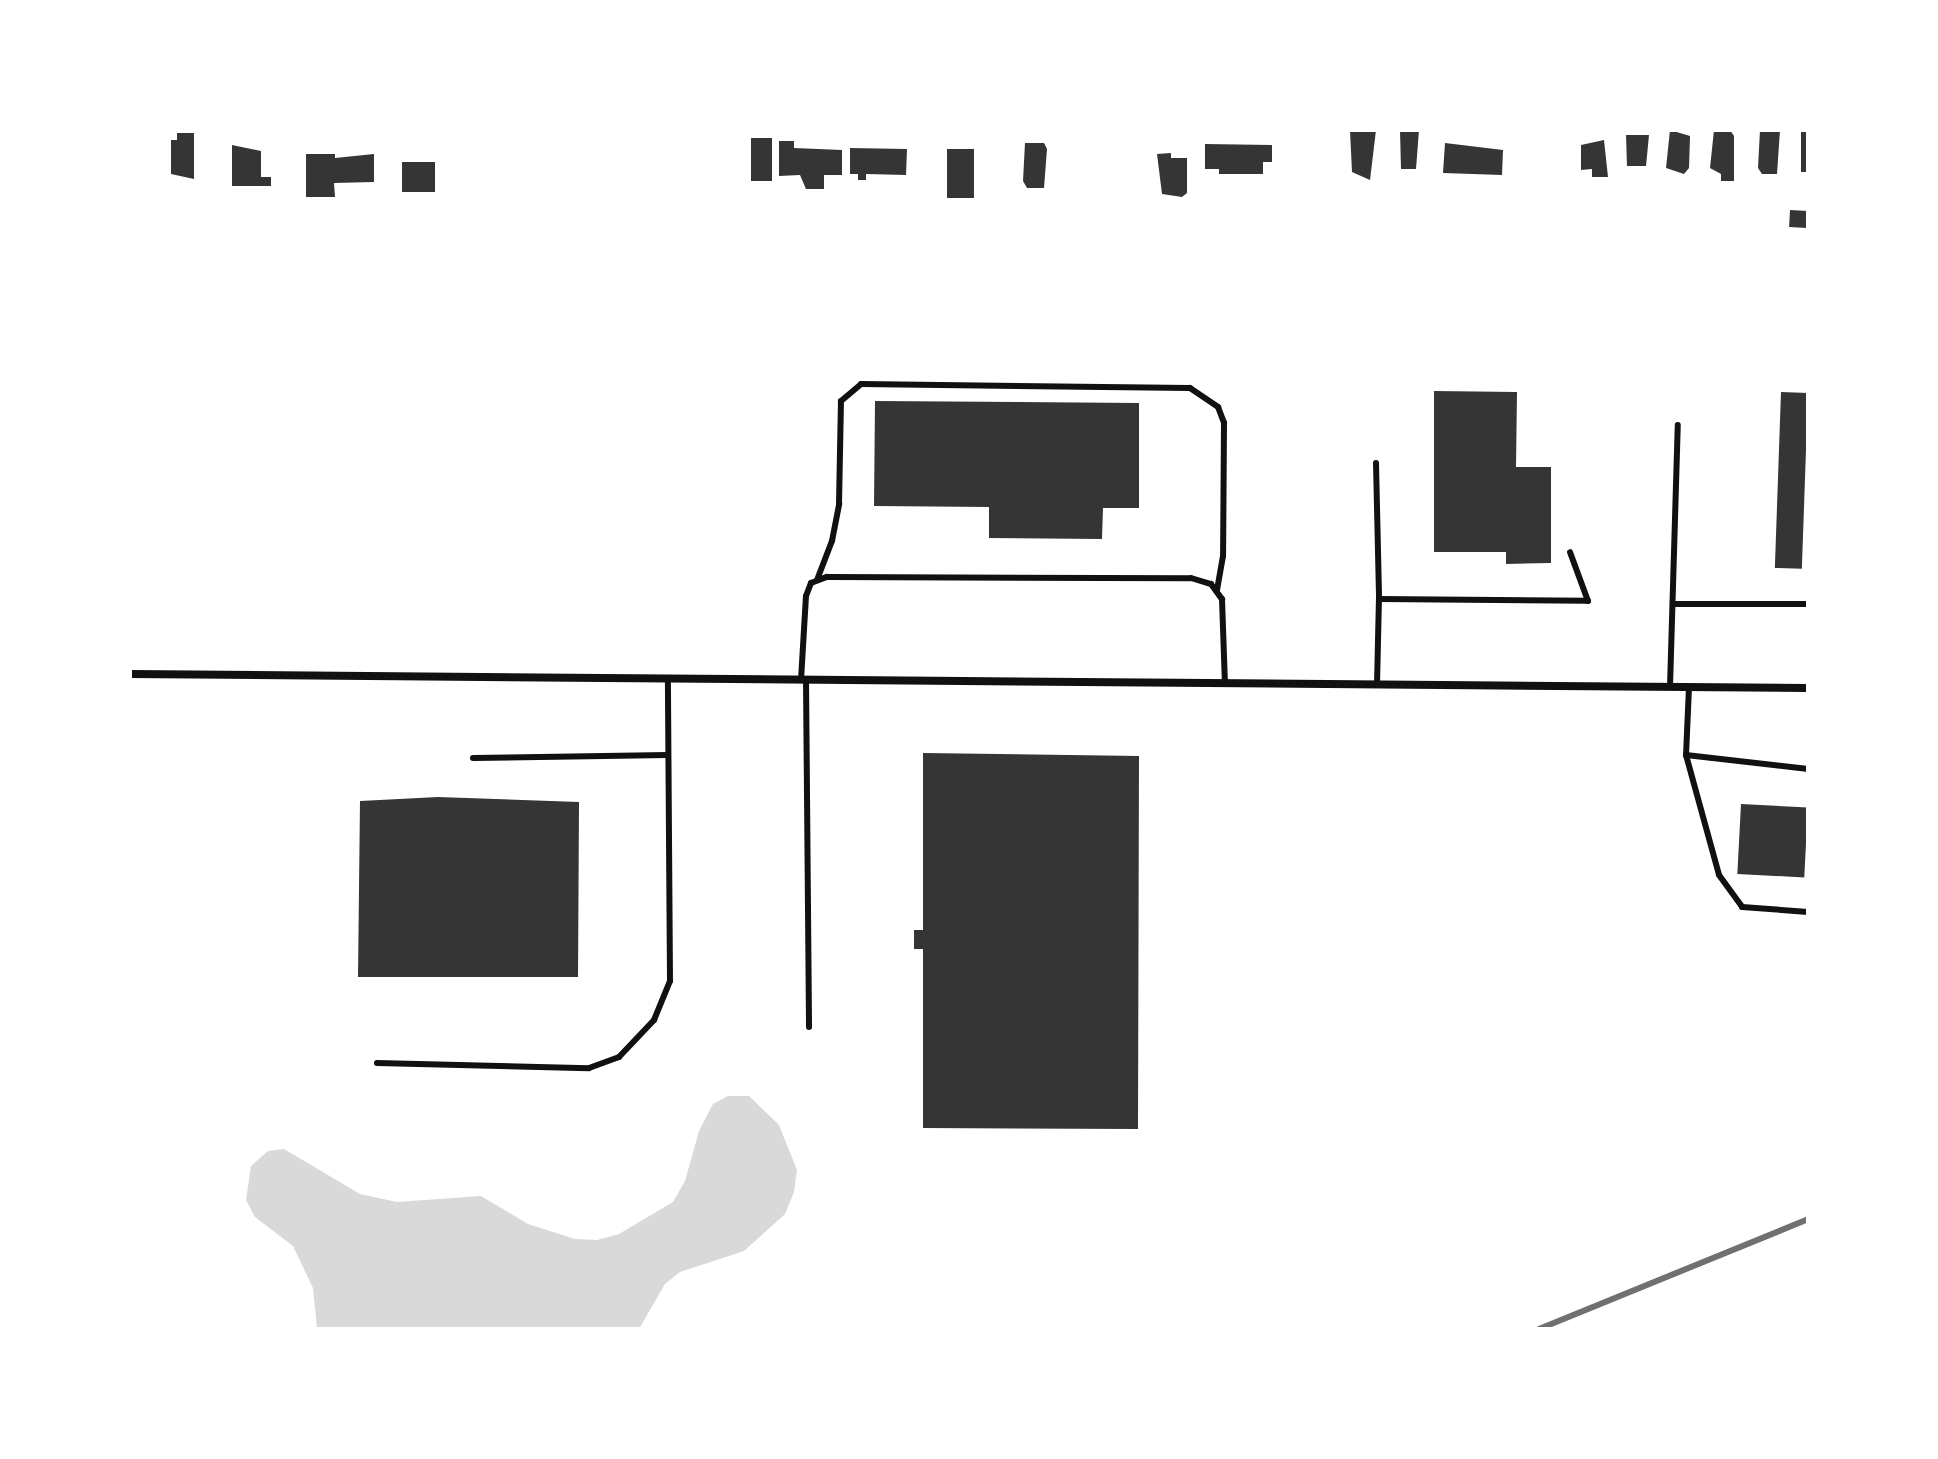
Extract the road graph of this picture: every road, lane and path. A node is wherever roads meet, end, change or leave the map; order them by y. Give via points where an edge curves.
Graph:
1 (1678, 425) dead end
2 (1376, 463) dead end
3 (1570, 552) dead end
4 (817, 580) junction
5 (1217, 591) junction
6 (1379, 599) junction
7 (1673, 604) junction
8 (1808, 604) edge
9 (130, 674) edge
10 (668, 678) junction
11 (803, 680) junction
12 (1225, 683) junction
13 (1377, 685) junction
14 (1670, 687) junction
15 (1689, 687) junction
16 (1808, 688) edge
17 (668, 755) junction
18 (1686, 755) junction
19 (473, 758) dead end
20 (1808, 769) edge
21 (1808, 912) edge
22 (809, 1027) dead end
23 (377, 1063) dead end

1 - 7 lane
2 - 6 lane
3 - 6 lane via 1588,601
4 - 5 lane via 1191,578
4 - 5 lane via 839,504 841,401 861,384 1190,388 1218,407 1224,423 1223,556
4 - 11 lane via 806,596
5 - 12 lane via 1224,609
6 - 13 lane
7 - 8 lane
7 - 14 lane
9 - 10 street
10 - 11 street
10 - 17 lane
11 - 12 street
11 - 22 lane
12 - 13 street
13 - 14 street
14 - 15 street
15 - 16 street
15 - 18 lane
17 - 19 lane
17 - 23 lane via 670,981 654,1020 619,1057 589,1068
18 - 20 lane
18 - 21 lane via 1719,875 1742,907

